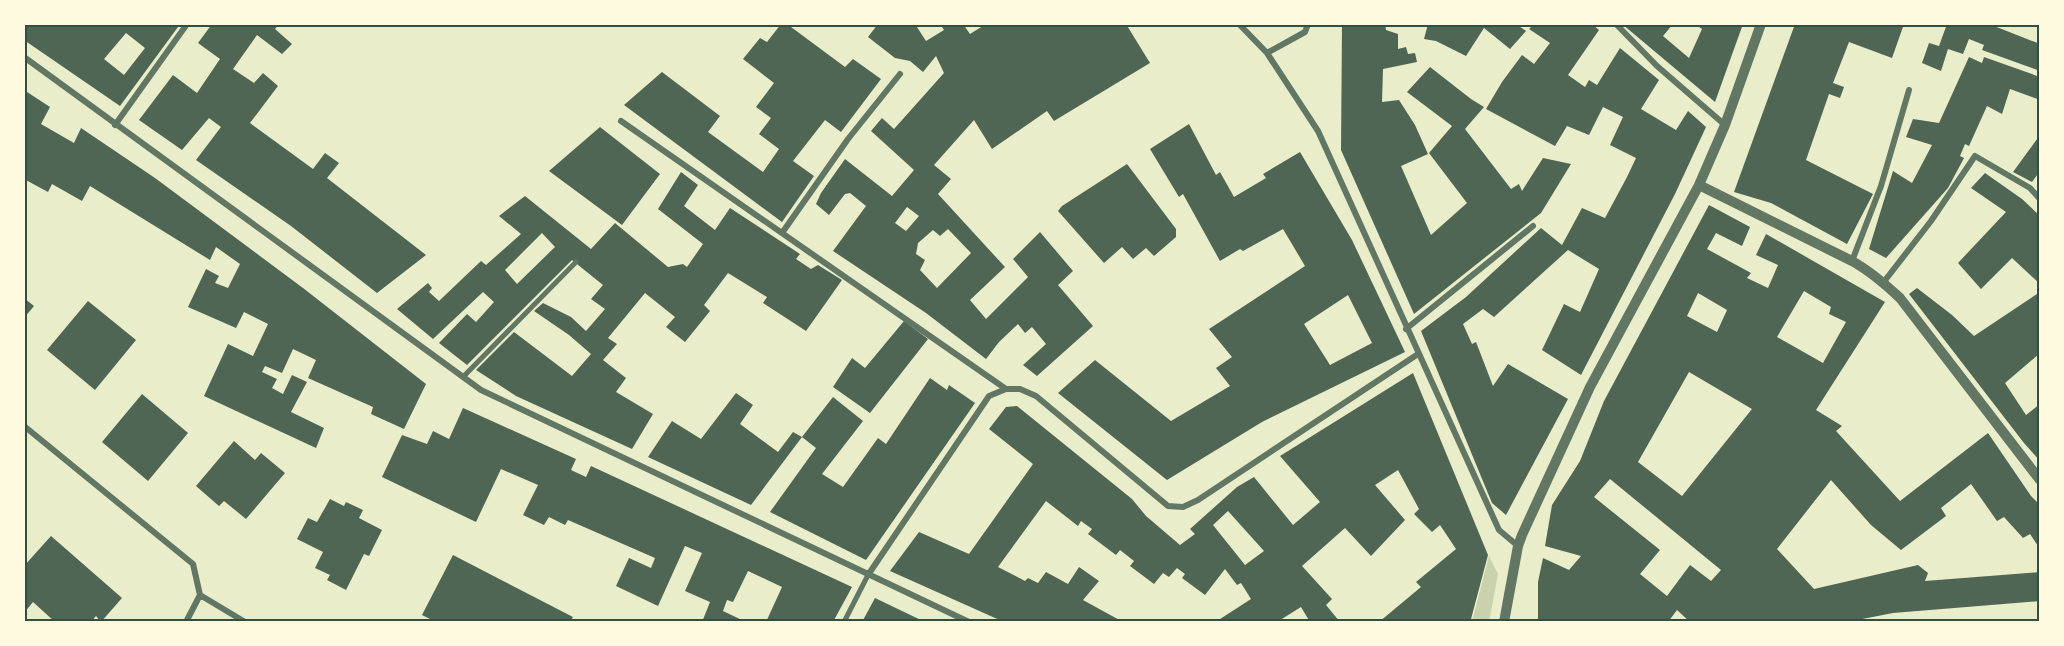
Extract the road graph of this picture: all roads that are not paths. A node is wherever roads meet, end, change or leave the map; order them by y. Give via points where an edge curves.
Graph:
1 (187, 24) edge
2 (1239, 24) edge
3 (1308, 24) edge
4 (1616, 24) edge
5 (1761, 24) edge
6 (1267, 53) junction
7 (24, 57) edge
8 (900, 74) dead end
9 (1909, 90) dead end
10 (621, 121) dead end
11 (115, 125) junction
12 (1725, 125) junction
13 (1699, 185) junction
14 (2040, 199) edge
15 (1533, 226) dead end
16 (782, 233) junction
17 (1852, 261) junction
18 (576, 262) dead end
19 (1883, 283) junction
20 (1406, 329) junction
21 (1418, 354) junction
22 (463, 377) junction
23 (1006, 389) junction
24 (24, 426) edge
25 (2040, 480) edge
26 (1518, 546) junction
27 (868, 575) junction
28 (200, 595) junction
29 (186, 622) edge
30 (245, 622) edge
31 (843, 622) edge
32 (969, 622) edge
33 (1504, 622) edge

1 - 11 street
2 - 6 street
3 - 6 street via 1305,32
4 - 12 street
5 - 12 street
6 - 20 street via 1318,131
7 - 11 street
8 - 16 street via 848,139
9 - 17 street via 1881,186
10 - 16 street
11 - 22 street
12 - 13 street
13 - 17 street
13 - 26 street via 1590,387
14 - 19 street via 2030,188 1975,156
15 - 20 street
16 - 23 street
17 - 19 street
18 - 22 street
19 - 25 street via 1900,298
20 - 21 street
21 - 23 street via 1183,507 1168,506 1036,396 1020,389
21 - 26 street via 1499,530
22 - 27 street via 481,390
23 - 27 street via 989,396
24 - 28 street via 193,564
26 - 33 street
27 - 31 street
27 - 32 street
28 - 29 street
28 - 30 street

